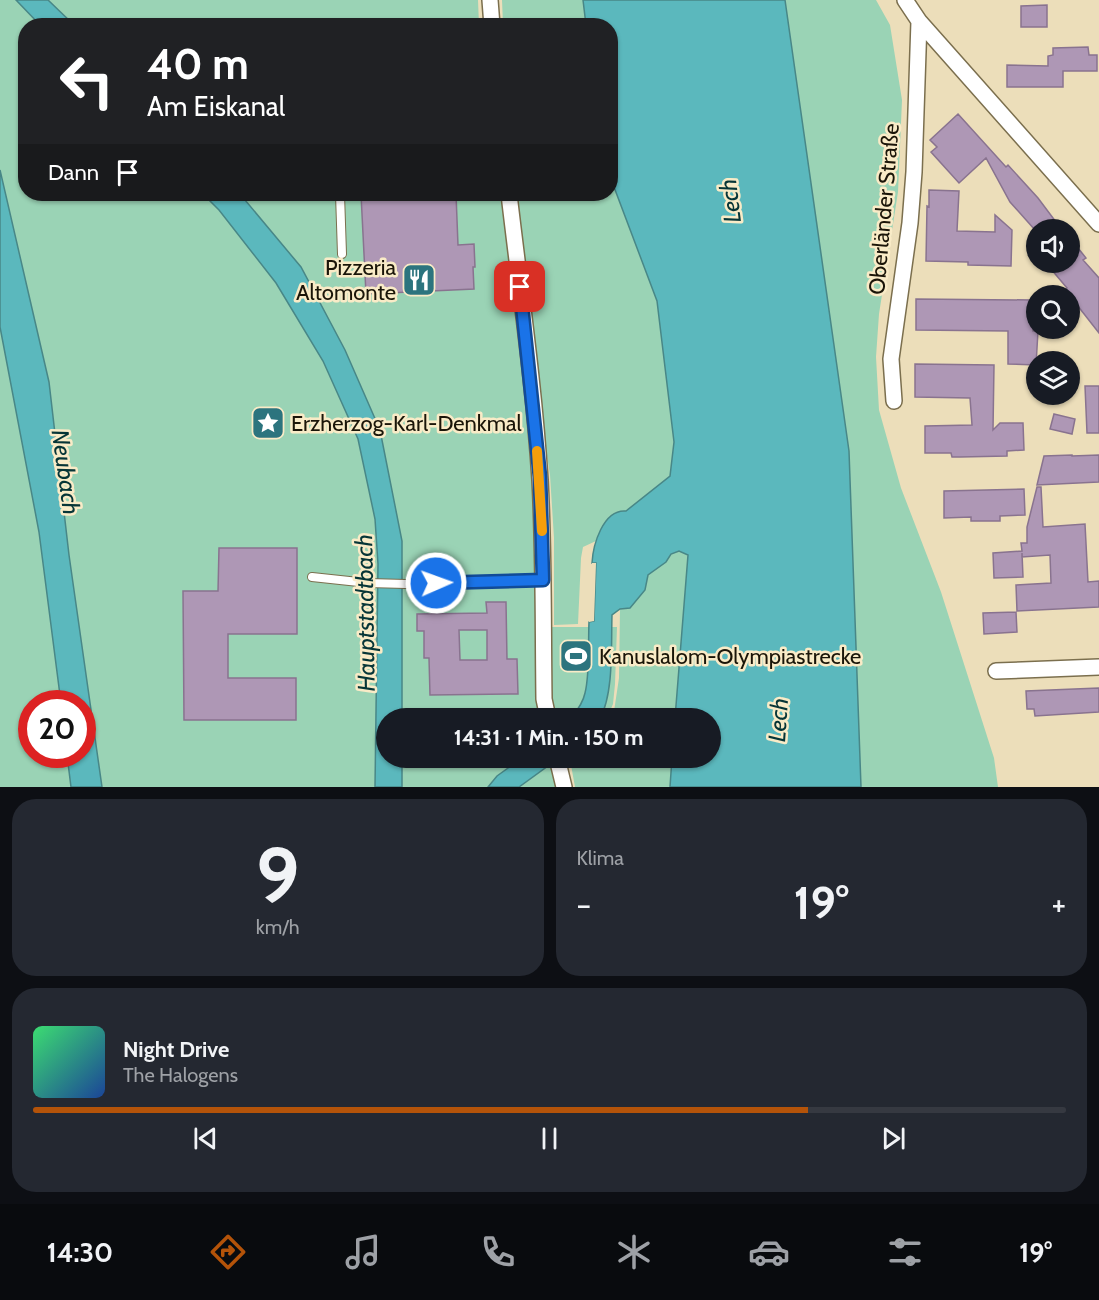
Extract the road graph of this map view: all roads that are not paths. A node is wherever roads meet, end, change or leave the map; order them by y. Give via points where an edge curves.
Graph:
1 (490, 0) edge
2 (905, 0) edge
3 (491, 18) edge
4 (920, 21) junction
5 (340, 201) edge
6 (510, 201) edge
7 (1099, 224) edge
8 (342, 254) dead end
9 (894, 401) dead end
10 (312, 577) dead end
11 (543, 580) junction
12 (1099, 667) edge
13 (996, 672) dead end
14 (546, 708) edge
15 (560, 768) edge
16 (564, 787) edge

1 - 3 street
2 - 4 street
4 - 7 street
4 - 9 street, Oberländer Straße via 910,223 891,359
5 - 8 lane
6 - 11 street via 536,429
10 - 11 lane via 406,584
11 - 14 street
12 - 13 street
15 - 16 street

